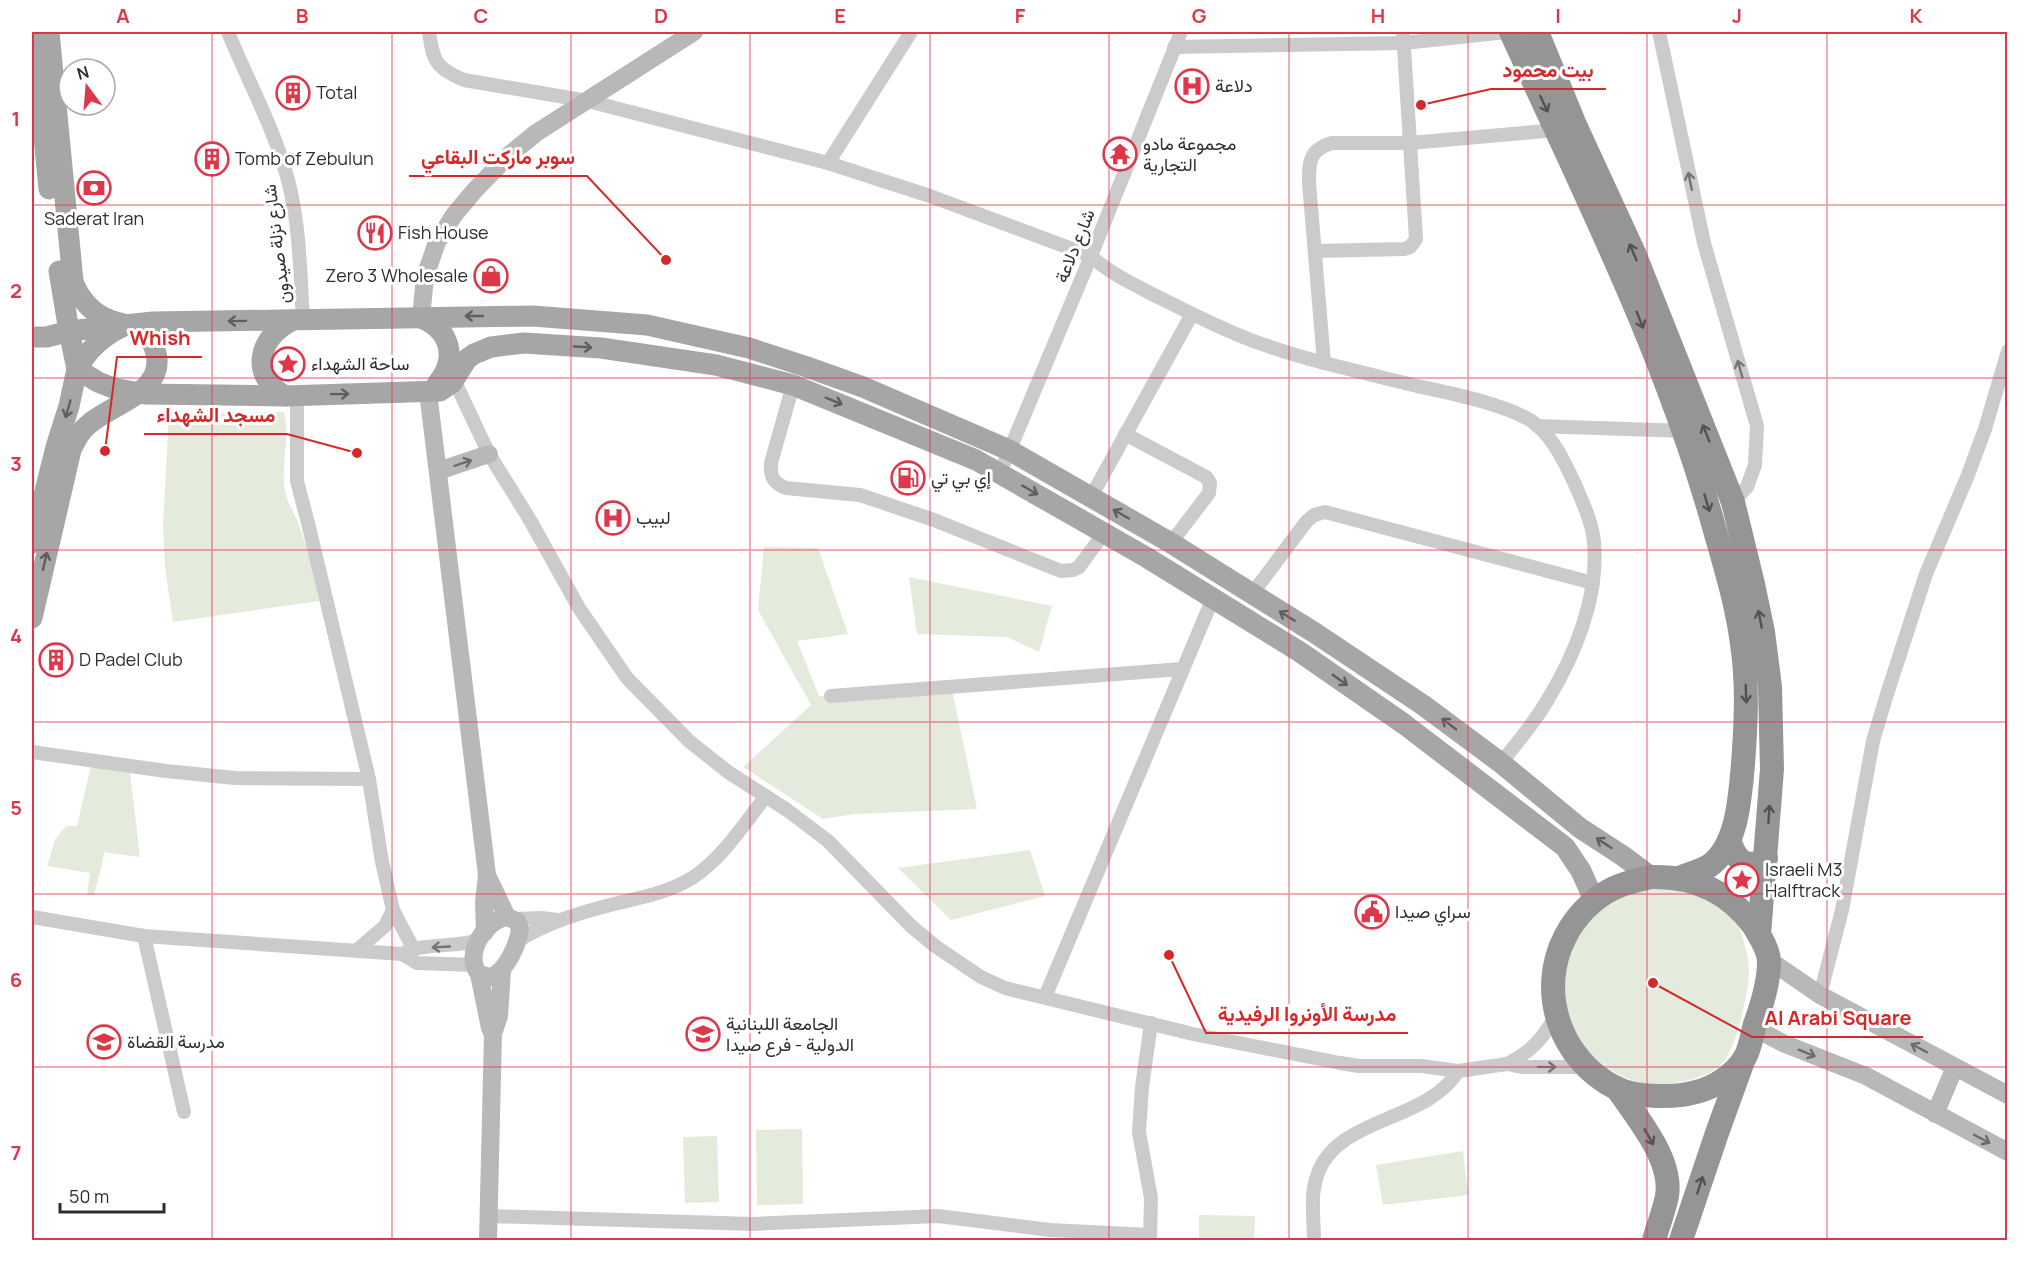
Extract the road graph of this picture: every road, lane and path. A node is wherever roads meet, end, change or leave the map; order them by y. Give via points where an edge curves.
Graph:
1 (34, 32) edge
2 (49, 32) edge
3 (228, 32) edge
4 (429, 32) edge
5 (694, 32) edge
6 (911, 32) edge
7 (1181, 32) edge
8 (1509, 32) edge
9 (1537, 32) edge
10 (1659, 32) edge
11 (1404, 37) edge
12 (1174, 47) junction
13 (588, 101) junction
14 (1556, 130) junction
15 (1410, 143) junction
16 (828, 163) junction
17 (1316, 251) junction
18 (1091, 256) junction
19 (1192, 314) junction
20 (421, 318) junction
21 (298, 320) junction
22 (126, 325) junction
23 (69, 331) junction
24 (39, 337) edge
25 (2007, 351) edge
26 (76, 361) junction
27 (1324, 363) junction
28 (450, 375) junction
29 (793, 384) junction
30 (428, 392) junction
31 (137, 393) junction
32 (291, 396) junction
33 (1538, 426) junction
34 (1685, 431) junction
35 (1125, 434) junction
36 (63, 449) junction
37 (1009, 450) junction
38 (489, 454) junction
39 (438, 471) junction
40 (1000, 473) junction
41 (1091, 497) junction
42 (1733, 502) junction
43 (1104, 533) junction
44 (32, 543) edge
45 (1171, 543) junction
46 (1593, 583) junction
47 (1252, 594) junction
48 (1213, 598) junction
49 (32, 618) edge
50 (1182, 669) junction
51 (1382, 678) junction
52 (831, 696) dead end
53 (1367, 699) junction
54 (32, 753) edge
55 (1501, 763) junction
56 (369, 779) junction
57 (766, 796) junction
58 (1730, 842) junction
59 (1766, 858) junction
60 (487, 875) junction
61 (1651, 877) junction
62 (1679, 878) junction
63 (1594, 900) junction
64 (393, 910) junction
65 (32, 917) edge
66 (511, 918) junction
67 (557, 920) junction
68 (1759, 935) junction
69 (144, 936) junction
70 (482, 936) junction
71 (516, 942) junction
72 (357, 950) junction
73 (407, 951) junction
74 (1769, 960) junction
75 (477, 970) junction
76 (502, 970) junction
77 (1820, 995) junction
78 (1045, 998) junction
79 (1556, 1016) junction
80 (1151, 1023) junction
81 (1754, 1028) junction
82 (493, 1034) junction
83 (1744, 1059) junction
84 (1507, 1064) junction
85 (1587, 1066) junction
86 (1954, 1067) junction
87 (1458, 1071) junction
88 (1617, 1088) junction
89 (2007, 1095) edge
90 (184, 1112) dead end
91 (1935, 1114) junction
92 (2007, 1152) edge
93 (489, 1216) junction
94 (1150, 1238) edge
95 (488, 1240) edge
96 (1314, 1240) edge
97 (1654, 1240) edge
98 (1682, 1240) edge

1 - 23 main road via 55,238
2 - 22 main road via 73,280 79,295 95,311
3 - 21 street, شارع نزلة صيدون via 276,141 293,202
4 - 13 street via 432,55 453,76
5 - 13 street
6 - 16 street
7 - 12 street, شارع دلاعة
8 - 11 street
8 -> 14 highway
42 -> 9 highway via 1634,253
42 -> 10 street via 1747,487 1755,465 1757,426 1704,243
11 - 12 street
11 - 15 street
12 - 18 street, شارع دلاعة
13 - 16 street
13 - 20 street via 555,119 508,156 454,215 436,242 426,271
14 - 15 street
14 -> 34 highway via 1614,256
15 - 17 street via 1332,142 1315,152 1310,161 1309,183
15 - 17 street via 1414,243 1404,249
16 - 18 street
17 - 27 street
18 - 19 street via 1110,271
18 - 37 street, شارع دلاعة
19 - 27 street via 1261,344
19 - 35 street
20 - 21 main road
20 - 28 main road via 437,327 447,343
37 -> 20 main road via 862,387 749,348 647,325 533,316
21 -> 22 main road
21 - 32 main road via 273,333 263,353 265,375 273,387
22 - 23 main road
22 - 26 main road
22 - 31 main road via 143,331 156,353 155,377
23 - 24 main road
23 - 26 main road
24 - 26 main road via 58,341
25 - 77 street via 1985,429 1926,574 1873,741 1842,910
26 - 31 main road via 105,385
26 -> 36 main road
27 - 33 street via 1499,408
28 -> 29 main road via 474,354 491,347 524,343 601,348 716,365
28 - 30 main road via 447,388
28 - 38 street
29 -> 40 main road
29 - 43 street via 771,464 778,485 860,495 1061,571 1079,567
32 -> 30 main road
30 - 39 street
31 - 32 main road
31 - 36 main road via 90,423
32 - 56 street via 299,490
33 - 34 street
33 - 46 street via 1570,473 1589,520 1594,540
34 -> 58 highway via 1732,592 1743,645 1745,733 1742,777
35 - 41 street
35 - 45 street via 1206,477 1210,483 1209,492
36 - 44 main road
49 -> 36 main road
37 - 40 street, شارع دلاعة
37 - 41 main road
39 -> 38 street
38 - 57 street via 579,608 627,678 689,741
39 - 60 street
40 -> 43 main road
45 -> 41 main road
59 -> 42 highway via 1772,769 1770,687 1755,593
43 - 48 main road
45 - 47 main road
46 - 47 street via 1325,512 1306,522
46 - 55 street via 1586,613 1558,682 1535,720
51 -> 47 main road
48 - 50 street
48 -> 53 main road
50 - 52 street
50 - 78 street
51 - 53 main road
55 -> 51 main road
53 - 63 main road via 1565,847
54 - 56 street via 235,778
61 -> 55 main road via 1580,828
56 - 64 street
57 - 67 street via 737,835 694,877 666,891
57 - 78 street via 828,842 911,926 957,962 1005,988
58 - 59 highway via 1734,855 1741,861 1758,863
58 - 62 highway via 1709,866
59 - 68 highway
60 - 66 street
60 - 70 street
61 - 62 highway
61 - 63 highway via 1621,885
62 - 68 highway via 1696,882 1731,901
63 - 79 highway via 1572,924 1557,952 1552,984
64 - 72 street via 385,926
64 - 73 street
65 - 69 street
66 - 67 street
66 - 70 street via 494,921
66 - 71 street via 520,929
67 - 71 street
68 - 74 highway
69 - 72 street
69 - 90 street
70 -> 73 street via 456,946
70 - 75 street via 473,957
71 - 76 street
72 - 73 street
73 - 75 street via 408,959 417,963
74 - 77 street
74 - 81 highway via 1763,1002
75 - 76 street via 490,977
75 - 82 street
76 - 82 street via 499,1016
86 -> 77 street
78 - 80 street
79 - 84 street via 1542,1040
79 - 85 highway via 1568,1043
80 - 87 street via 1359,1066 1422,1066
80 - 94 street via 1139,1132 1150,1188
81 - 83 highway
81 -> 91 street via 1866,1076
82 - 93 street
83 - 88 highway via 1725,1078 1698,1092 1644,1095
98 -> 83 highway
84 -> 85 street
84 - 87 street
85 - 88 highway
86 - 89 street
86 - 91 street
87 - 96 street via 1442,1092 1352,1136 1323,1162 1314,1187
88 -> 97 highway via 1667,1172 1667,1197
91 -> 92 street
93 - 94 street via 753,1224 938,1216
93 - 95 street

